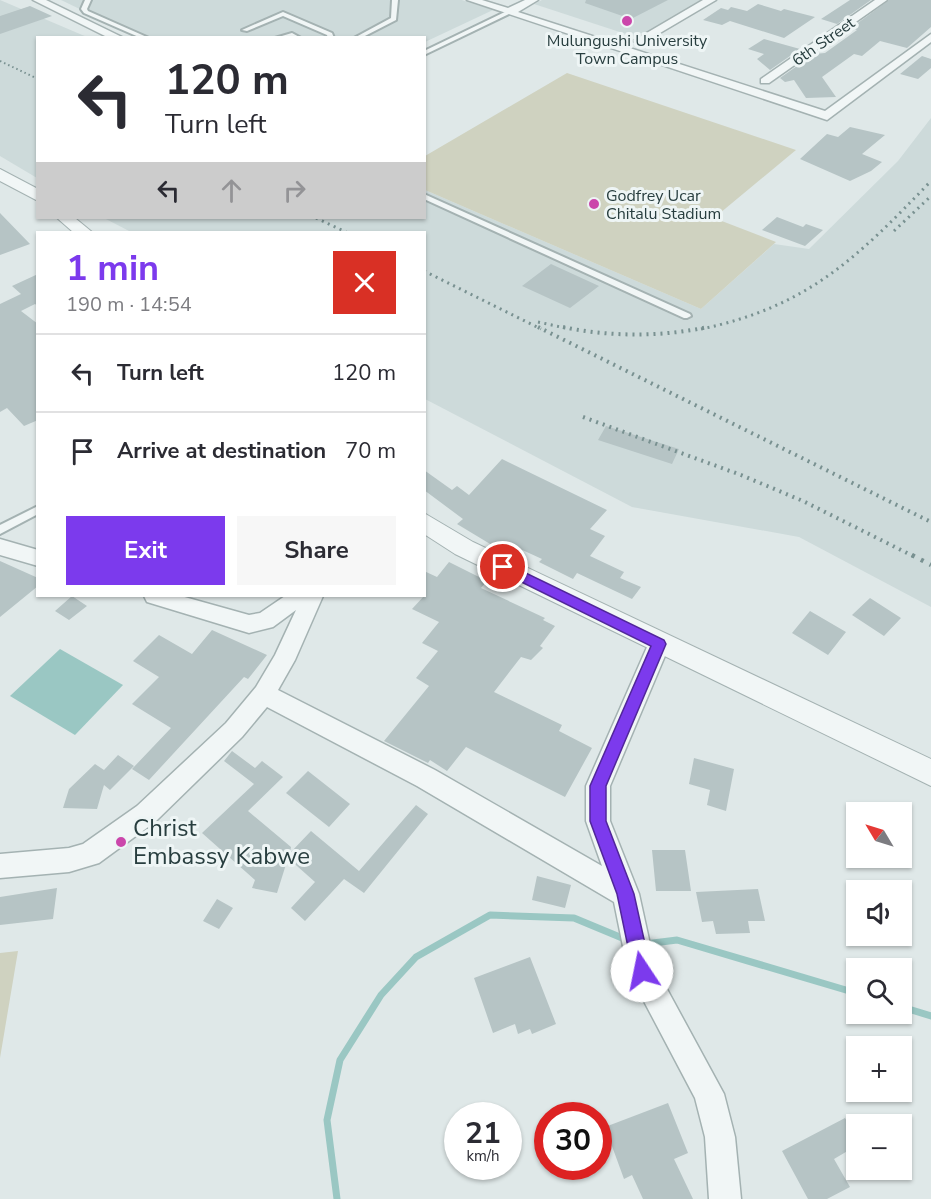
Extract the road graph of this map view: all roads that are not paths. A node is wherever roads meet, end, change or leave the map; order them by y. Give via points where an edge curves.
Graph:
1 (38, 0) edge
2 (88, 0) edge
3 (395, 0) edge
4 (472, 0) edge
5 (711, 0) edge
6 (882, 0) edge
7 (528, 3) edge
8 (507, 6) edge
9 (246, 30) dead end
10 (115, 36) edge
11 (142, 36) edge
12 (330, 36) edge
13 (360, 36) edge
14 (931, 37) edge
15 (639, 41) junction
16 (662, 49) dead end
17 (426, 52) edge
18 (764, 81) dead end
19 (0, 174) edge
20 (36, 195) edge
21 (426, 197) edge
22 (66, 219) edge
23 (82, 231) edge
24 (687, 316) dead end
25 (36, 510) edge
26 (426, 523) edge
27 (0, 530) edge
28 (0, 546) edge
29 (36, 557) edge
30 (157, 597) edge
31 (299, 597) edge
32 (313, 597) edge
33 (659, 644) junction
34 (264, 694) junction
35 (931, 773) edge
36 (0, 866) edge
37 (628, 905) junction
38 (725, 1199) edge

1 - 10 street
2 - 11 lane via 86,12
3 - 13 lane via 394,19
4 - 8 street
5 - 15 street
6 - 18 street, 6th Street
7 - 8 street
7 - 15 street
8 - 14 street via 825,116
8 - 17 lane
9 - 12 lane via 283,14
15 - 16 street
19 - 20 street
21 - 24 lane
22 - 23 street
25 - 27 lane
26 - 33 street via 464,548
28 - 29 street
30 - 31 street via 249,624 265,621
32 - 34 street
33 - 35 street
33 - 37 street via 598,786 598,821
34 - 36 street via 234,730 146,814 109,843 69,860
34 - 37 street via 426,778
37 - 38 street via 642,971 709,1094 720,1137

